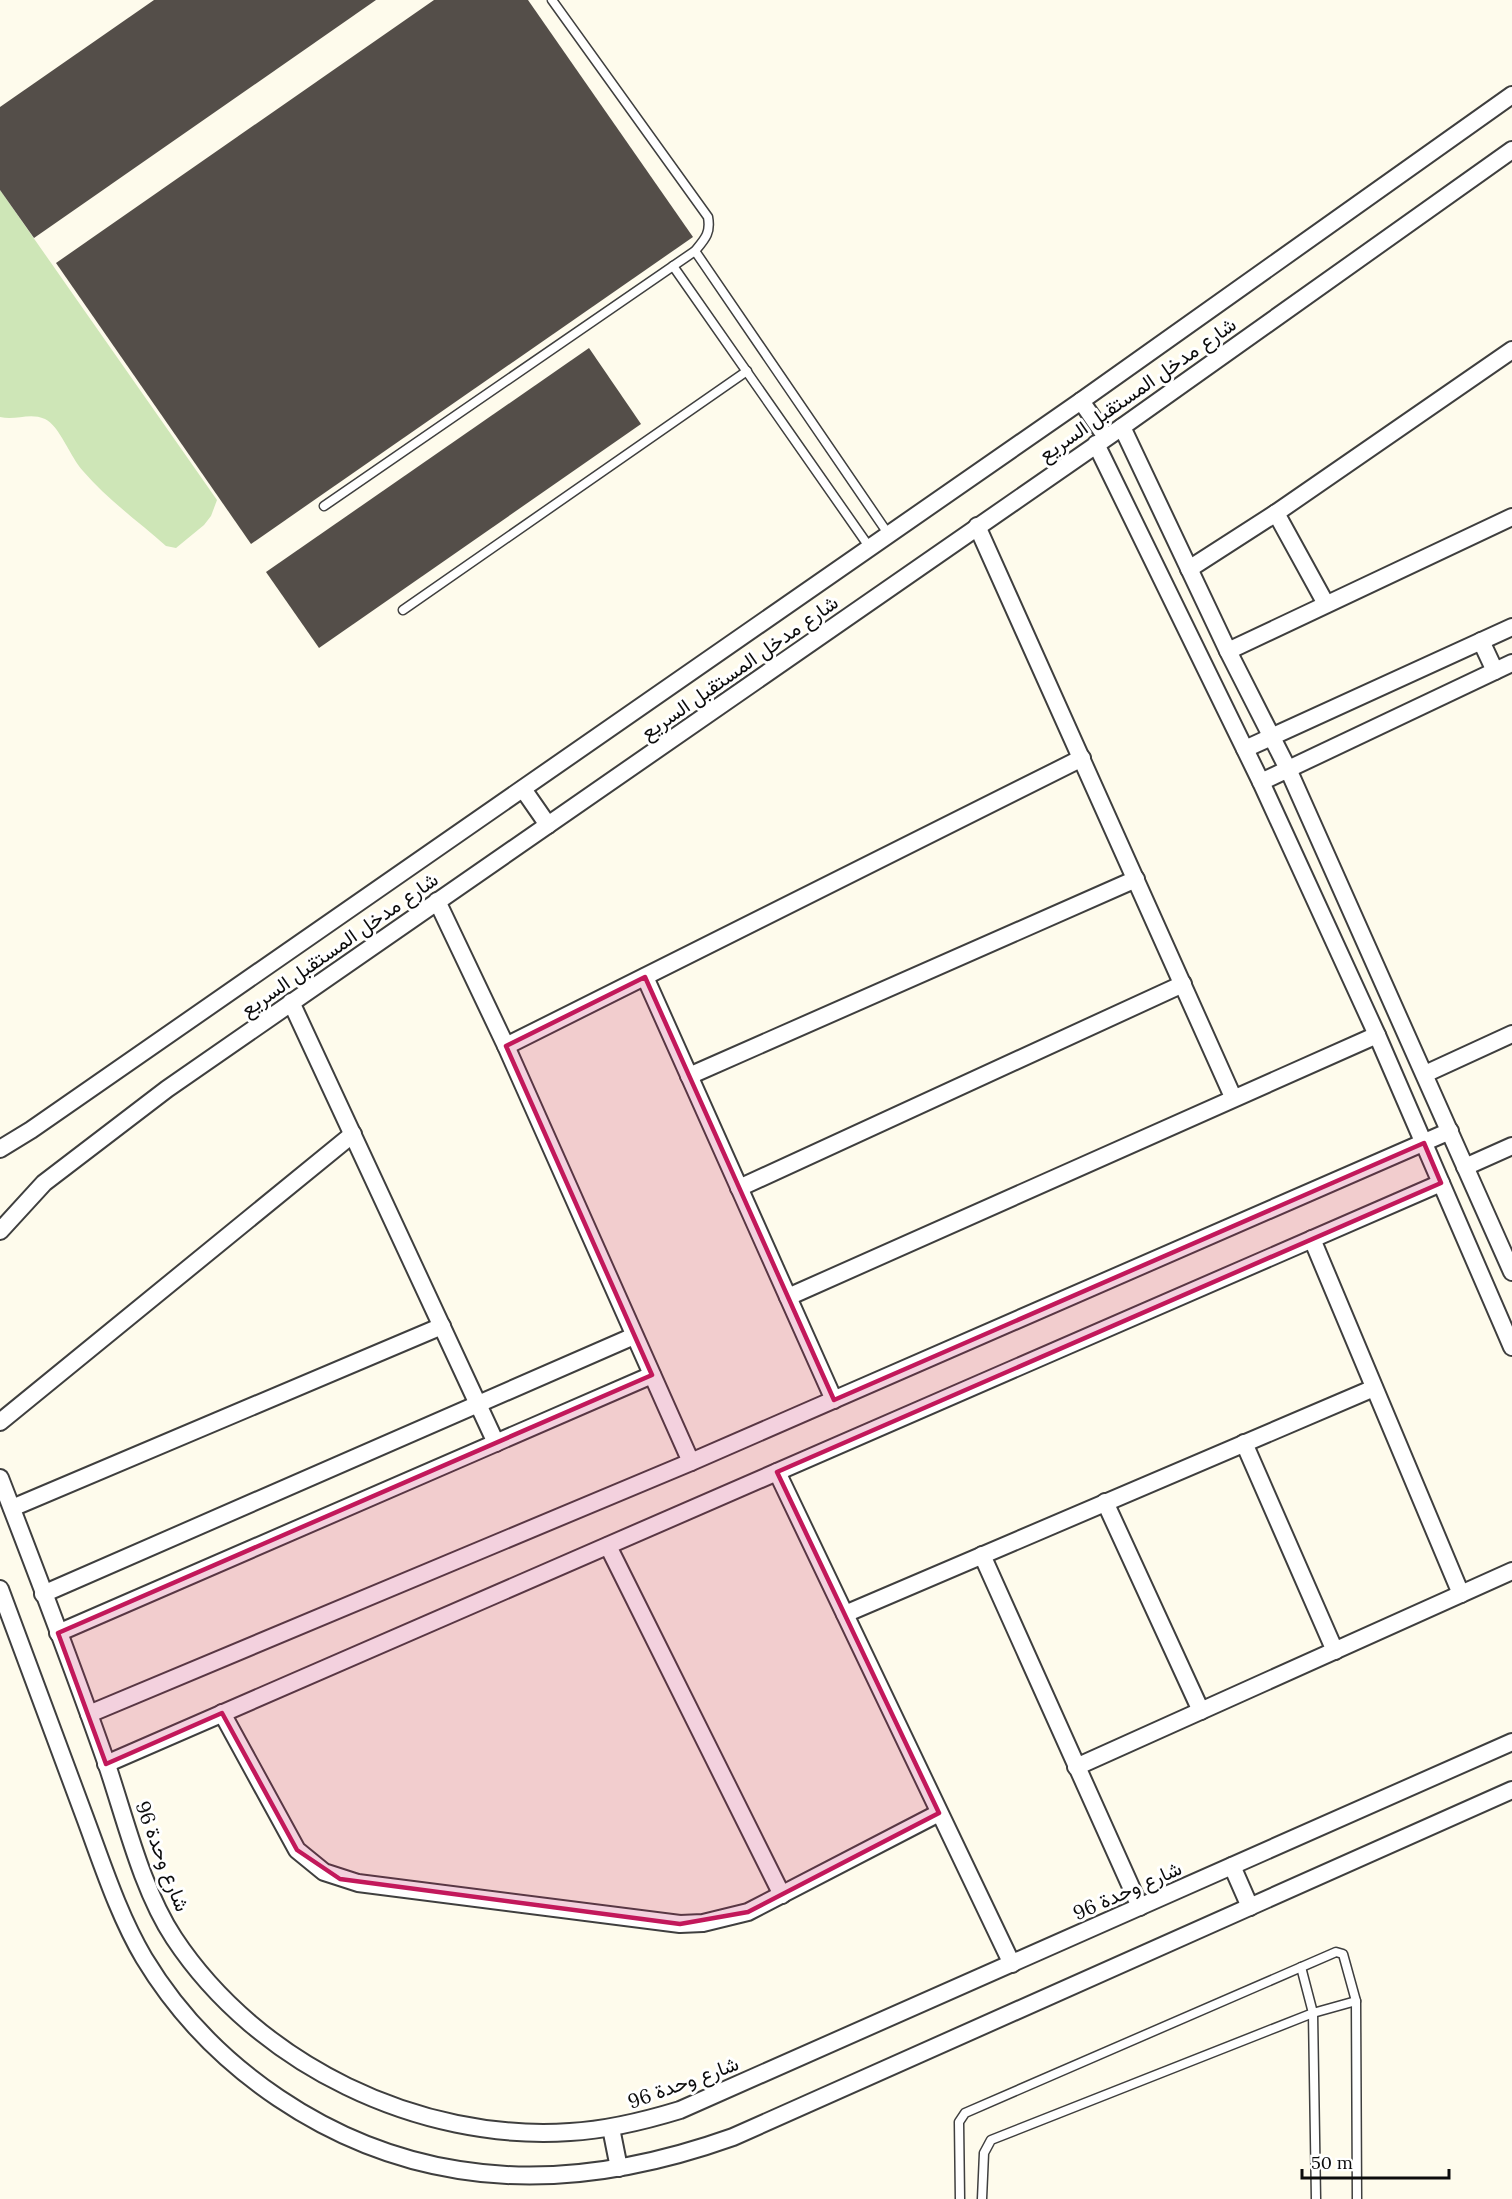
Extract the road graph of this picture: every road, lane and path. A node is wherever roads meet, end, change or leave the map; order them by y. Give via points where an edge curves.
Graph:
1 (552, 0) edge
2 (1512, 95) edge
3 (1512, 150) edge
4 (695, 251) junction
5 (673, 266) junction
6 (1512, 350) edge
7 (747, 371) junction
8 (1081, 401) junction
9 (1122, 427) junction
10 (1101, 440) junction
11 (324, 506) dead end
12 (1276, 513) junction
13 (1512, 517) edge
14 (978, 526) junction
15 (889, 535) junction
16 (870, 548) junction
17 (1190, 569) junction
18 (1326, 604) junction
19 (403, 610) dead end
20 (1512, 627) edge
21 (1481, 641) junction
22 (1228, 651) junction
23 (1512, 663) edge
24 (1495, 671) junction
25 (1273, 736) junction
26 (1245, 749) junction
27 (1082, 758) junction
28 (1288, 769) junction
29 (1261, 782) junction
30 (524, 789) junction
31 (548, 825) junction
32 (1136, 879) junction
33 (437, 901) junction
34 (645, 976) junction
35 (1183, 984) junction
36 (291, 1002) junction
37 (1512, 1034) edge
38 (1377, 1035) junction
39 (506, 1046) junction
40 (1425, 1074) junction
41 (689, 1076) junction
42 (1233, 1097) junction
43 (1450, 1131) junction
44 (353, 1134) junction
45 (1424, 1143) junction
46 (1512, 1146) edge
47 (0, 1149) edge
48 (1466, 1167) junction
49 (1441, 1183) junction
50 (739, 1188) junction
51 (0, 1231) edge
52 (1312, 1239) junction
53 (1507, 1247) edge
54 (1512, 1272) edge
55 (788, 1297) junction
56 (442, 1326) junction
57 (634, 1336) junction
58 (1512, 1347) edge
59 (652, 1376) junction
60 (1374, 1388) junction
61 (834, 1401) junction
62 (478, 1404) junction
63 (0, 1422) edge
64 (496, 1443) junction
65 (1244, 1443) junction
66 (692, 1462) junction
67 (777, 1472) junction
68 (0, 1478) edge
69 (1106, 1502) junction
70 (12, 1508) junction
71 (608, 1546) junction
72 (982, 1555) junction
73 (1512, 1571) edge
74 (0, 1589) edge
75 (43, 1594) junction
76 (1461, 1594) junction
77 (845, 1614) junction
78 (58, 1633) junction
79 (1335, 1651) junction
80 (1201, 1711) junction
81 (222, 1713) junction
82 (89, 1714) junction
83 (1512, 1742) edge
84 (106, 1764) junction
85 (1076, 1767) junction
86 (1512, 1790) edge
87 (939, 1813) junction
88 (1232, 1866) junction
89 (782, 1895) junction
90 (1140, 1907) junction
91 (1250, 1907) junction
92 (1012, 1964) junction
93 (1301, 1967) junction
94 (1356, 2001) junction
95 (1313, 2013) junction
96 (611, 2128) junction
97 (619, 2168) junction
98 (960, 2199) edge
99 (982, 2199) edge
100 (1316, 2199) edge
101 (1357, 2199) edge

1 - 4 lane via 708,217 708,236
2 - 8 street, شارع مدخل المستقبل السريع
3 - 9 street, شارع مدخل المستقبل السريع
4 - 5 lane
4 - 15 lane
5 - 7 lane
5 - 11 lane
6 - 12 street
7 - 16 lane
7 - 19 lane
8 - 10 street
8 - 15 street, شارع مدخل المستقبل السريع
9 - 10 street, شارع مدخل المستقبل السريع
9 - 17 street
10 - 14 street, شارع مدخل المستقبل السريع
10 - 26 street
12 - 17 street
12 - 18 street
13 - 18 street
14 - 27 street
14 - 31 street, شارع مدخل المستقبل السريع
15 - 16 street, شارع مدخل المستقبل السريع
16 - 30 street, شارع مدخل المستقبل السريع
17 - 22 street
18 - 22 street
20 - 21 street
21 - 24 street
21 - 25 street
22 - 25 street
23 - 24 street
24 - 28 street
25 - 26 street
25 - 28 street
26 - 29 street
27 - 32 street
27 - 34 street
28 - 29 street
28 - 40 street
29 - 38 street
30 - 31 street
30 - 47 street, شارع مدخل المستقبل السريع
31 - 33 street, شارع مدخل المستقبل السريع
32 - 35 street
32 - 41 street
33 - 36 street, شارع مدخل المستقبل السريع
33 - 39 street
34 - 39 street
34 - 41 street
35 - 42 street
35 - 50 street
36 - 44 street
36 - 51 street, شارع مدخل المستقبل السريع via 98,1140 44,1183
37 - 40 street
38 - 42 street
38 - 45 street
39 - 57 street
40 - 43 street
41 - 50 street
42 - 55 street
43 - 45 street
43 - 48 street
44 - 56 street
44 - 63 street
45 - 49 street
45 - 61 street
46 - 48 street
48 - 53 street
49 - 52 street
49 - 58 street
50 - 55 street
52 - 60 street
52 - 67 street
53 - 54 street
55 - 61 street
56 - 62 street
56 - 70 street
57 - 59 street
57 - 62 street
59 - 64 street
59 - 66 street
60 - 65 street
60 - 76 street
61 - 66 street
62 - 64 street
62 - 75 street
64 - 78 street
65 - 69 street
65 - 79 street
66 - 82 street
67 - 71 street
67 - 77 street
68 - 70 street, شارع وحدة 96
69 - 72 street
69 - 80 street
70 - 75 street, شارع وحدة 96
71 - 81 street
71 - 89 street
72 - 77 street
72 - 85 street
73 - 76 street
74 - 97 street via 118,1905 143,1957 176,2006 216,2050 261,2087 312,2118 408,2158 499,2174 549,2175
75 - 78 street, شارع وحدة 96
76 - 79 street
77 - 87 street
78 - 82 street, شارع وحدة 96
79 - 80 street
80 - 85 street
81 - 84 street
81 - 89 street via 297,1850 309,1862 340,1879 680,1924 726,1919
82 - 84 street, شارع وحدة 96
83 - 88 street, شارع وحدة 96
84 - 96 street, شارع وحدة 96 via 150,1892 173,1937 209,1984 284,2050 373,2097 450,2123 530,2133
85 - 90 street
86 - 91 street
87 - 89 street
87 - 92 street
88 - 90 street, شارع وحدة 96
88 - 91 street
90 - 92 street, شارع وحدة 96
91 - 97 street via 733,2137
92 - 96 street, شارع وحدة 96 via 713,2097
93 - 94 lane via 1340,1952
93 - 95 lane
93 - 98 lane via 965,2113 959,2122
94 - 95 lane
94 - 101 lane
95 - 99 lane via 991,2140 984,2153
95 - 100 lane
96 - 97 street

